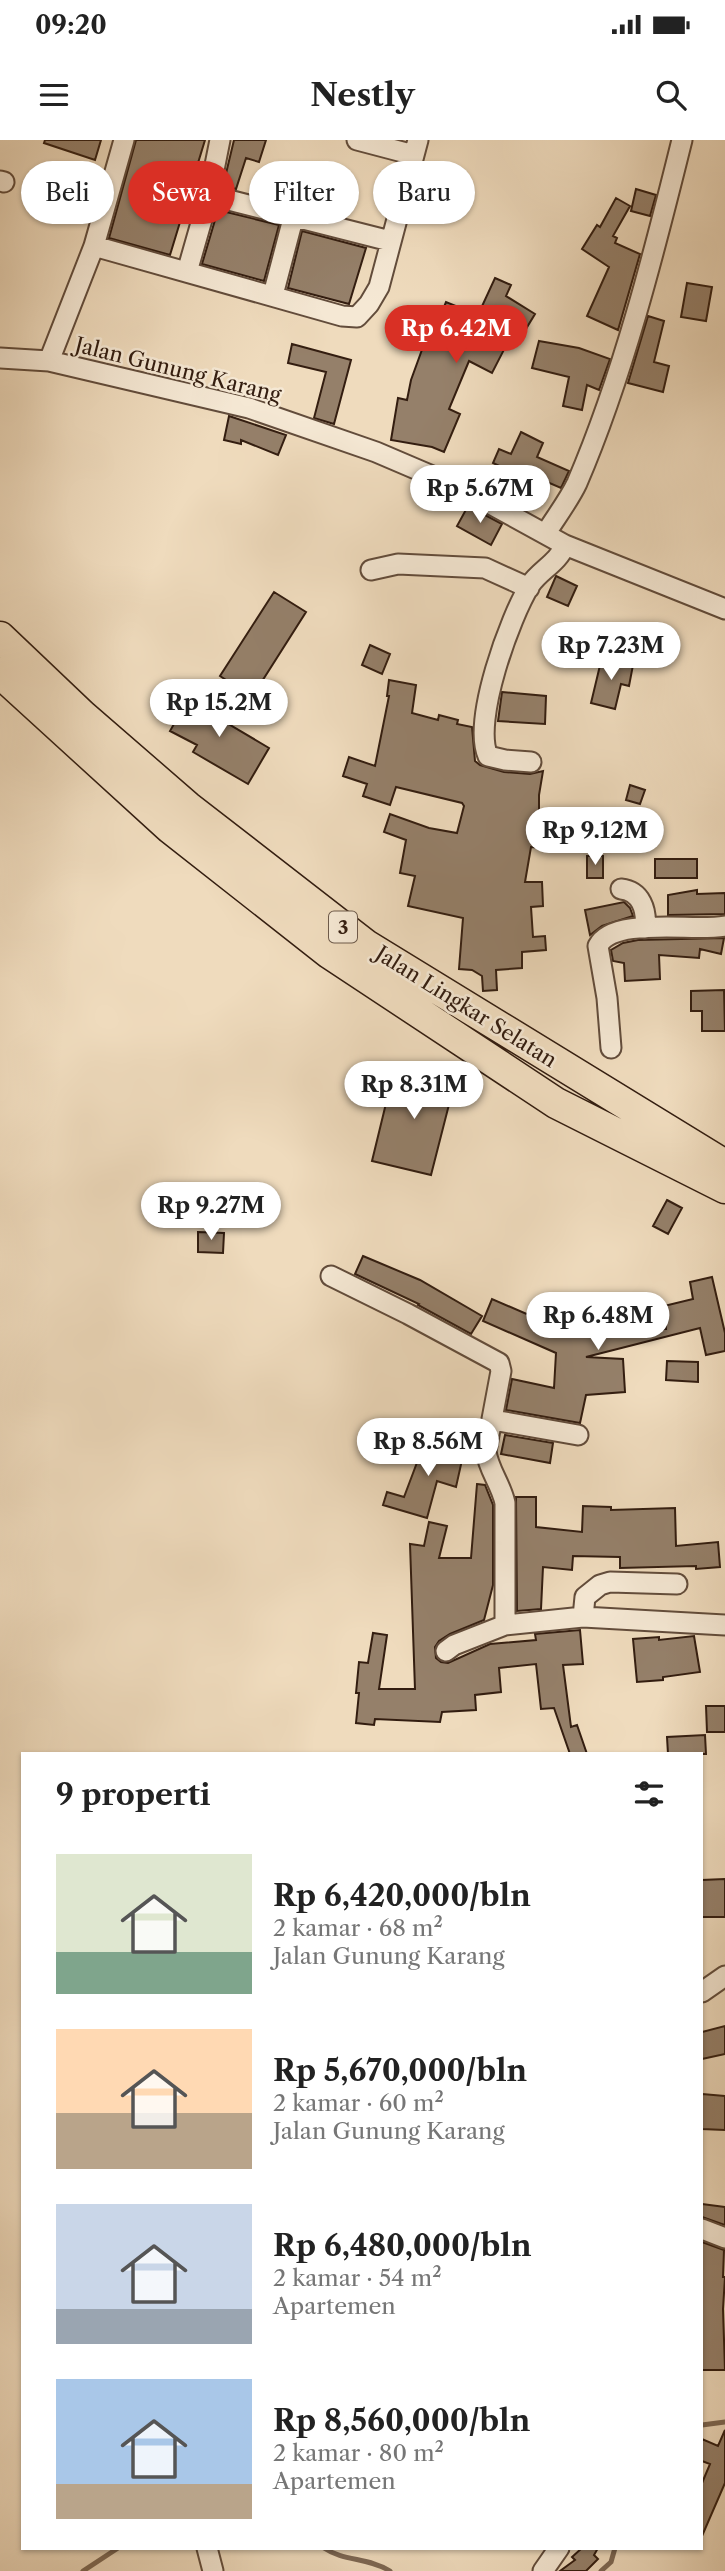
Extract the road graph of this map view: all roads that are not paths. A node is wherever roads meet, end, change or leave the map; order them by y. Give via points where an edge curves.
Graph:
1 (124, 140) edge
2 (220, 140) edge
3 (357, 140) edge
4 (682, 140) edge
5 (416, 147) edge
6 (216, 161) edge
7 (201, 224) edge
8 (292, 224) edge
9 (329, 224) edge
10 (390, 240) junction
11 (94, 246) junction
12 (187, 272) junction
13 (273, 295) junction
14 (0, 358) edge
15 (50, 361) junction
16 (546, 533) junction
17 (565, 545) junction
18 (371, 570) dead end
19 (528, 588) junction
20 (725, 609) edge
21 (0, 637) edge
22 (0, 673) edge
23 (531, 762) dead end
24 (179, 818) junction
25 (621, 889) dead end
26 (725, 926) edge
27 (645, 928) junction
28 (611, 1048) dead end
29 (725, 1165) edge
30 (725, 1188) edge
31 (331, 1276) dead end
32 (494, 1420) junction
33 (578, 1435) dead end
34 (677, 1584) dead end
35 (583, 1617) junction
36 (505, 1625) junction
37 (725, 1625) edge
38 (446, 1651) dead end
39 (725, 1976) edge
40 (703, 1991) edge
41 (703, 2230) edge
42 (725, 2238) edge
43 (208, 2550) edge
44 (558, 2550) edge
45 (213, 2571) edge
46 (543, 2571) edge

1 - 11 street
2 - 6 street
3 - 5 street
4 - 16 street via 648,272 608,399 576,485
5 - 10 street
7 - 12 street
8 - 13 street
9 - 10 street
10 - 13 street via 379,287 357,317
11 - 12 street
11 - 15 street
12 - 13 street
14 - 15 street, Jalan Gunung Karang
15 - 16 street, Jalan Gunung Karang via 249,408 376,452 452,484
16 - 17 street, Jalan Gunung Karang
17 - 19 street
17 - 20 street, Jalan Gunung Karang
18 - 19 street via 398,564 485,568
19 - 23 street via 501,646 486,719 485,750 494,759
21 - 24 main road, Jalan Lingkar Selatan / 3
22 - 24 main road, Jalan Lingkar Selatan / 3
24 - 29 main road, Jalan Lingkar Selatan / 3 via 366,945
24 - 30 main road, Jalan Lingkar Selatan / 3 via 329,953 556,1103
25 - 27 street via 639,899
26 - 27 street
27 - 28 street via 611,934 598,946
31 - 32 street via 499,1363
32 - 33 street
32 - 36 street via 486,1451 505,1503
34 - 35 street via 600,1585 585,1597
35 - 36 street
35 - 37 street
36 - 38 street
39 - 40 street
41 - 42 street
43 - 45 street
44 - 46 street

